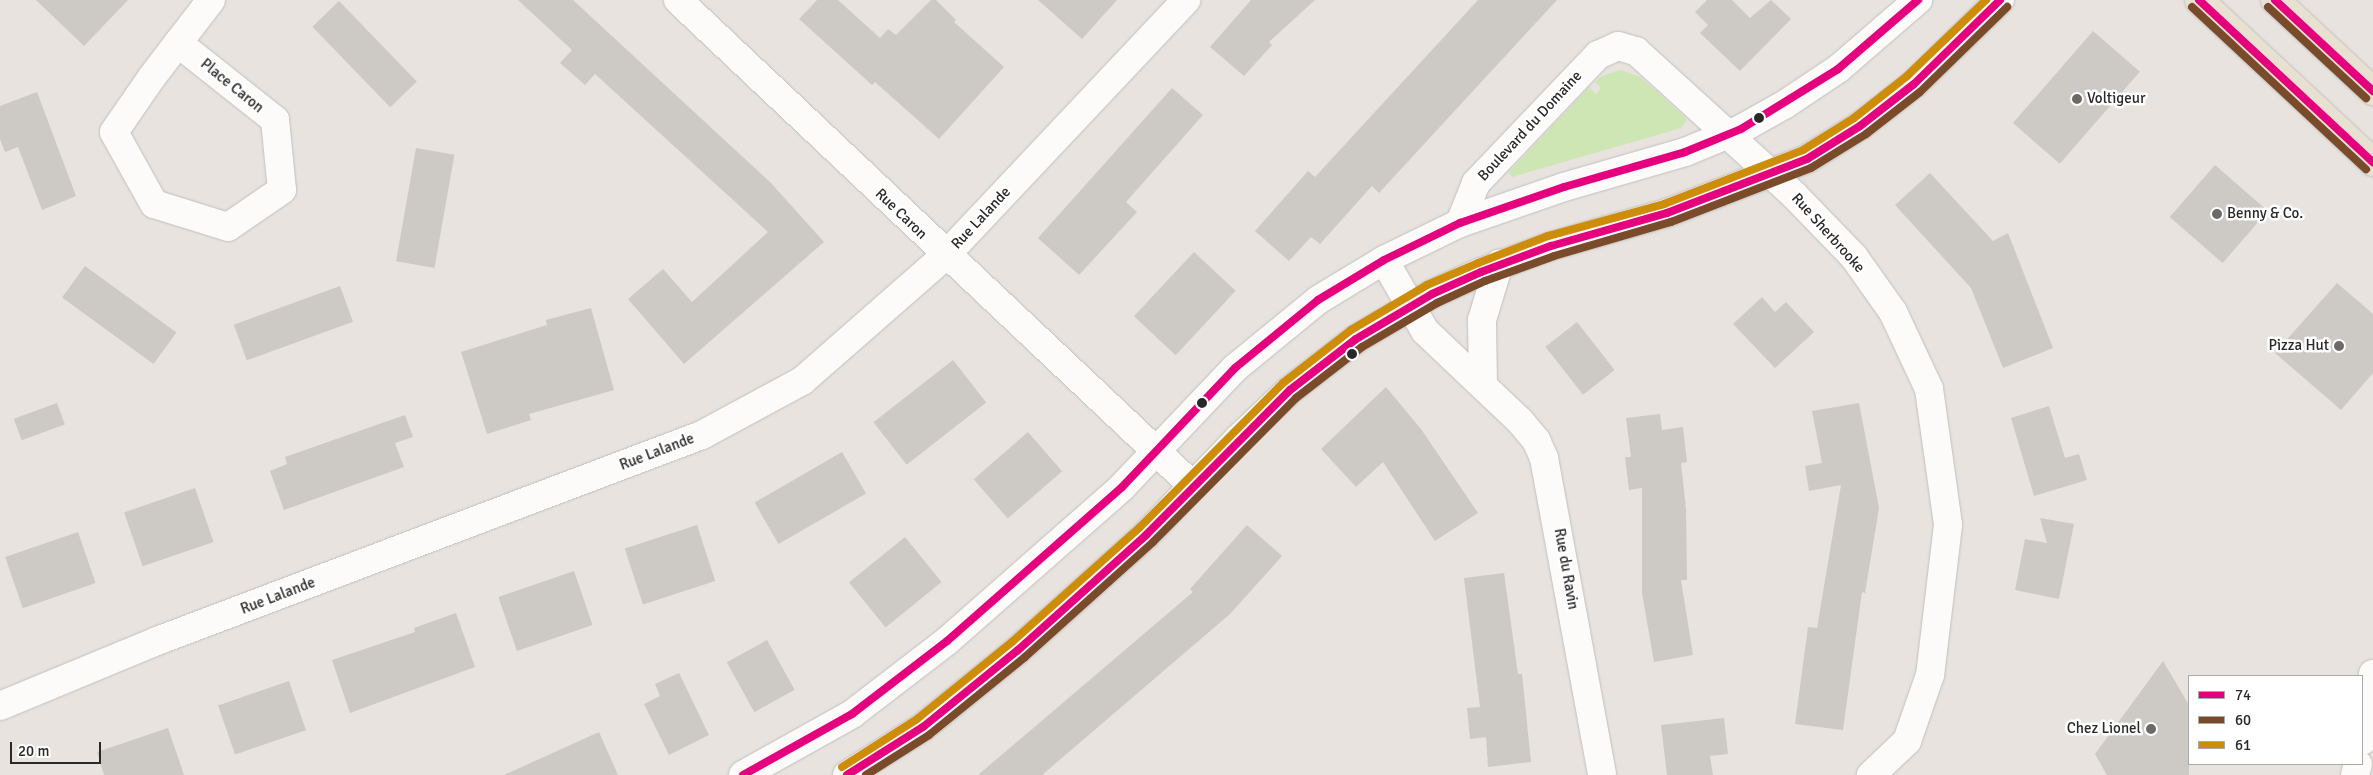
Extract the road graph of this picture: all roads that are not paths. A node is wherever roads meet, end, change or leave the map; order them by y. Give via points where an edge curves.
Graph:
1 (211, 0) edge
2 (678, 0) edge
3 (1186, 0) edge
4 (1918, 0) edge
5 (2000, 0) edge
6 (2199, 0) edge
7 (2275, 0) edge
8 (178, 43) junction
9 (1618, 46) joint
10 (2373, 91) edge
11 (1729, 135) junction
12 (2373, 162) edge
13 (1772, 175) junction
14 (1460, 223) junction
15 (945, 256) junction
16 (1384, 260) junction
17 (1499, 264) junction
18 (1408, 307) junction
19 (1483, 386) junction
20 (1155, 451) junction
21 (1194, 486) junction
22 (2373, 674) edge
23 (0, 706) edge
24 (2363, 735) edge
25 (743, 775) edge
26 (848, 775) edge
27 (1602, 775) edge
28 (1871, 775) edge

1 - 8 street, Place Caron
2 - 15 street, Rue Caron
3 - 15 street, Rue Lalande
4 - 11 street via 1832,73 1784,105
5 - 13 street via 1950,52 1876,114 1824,150
6 - 12 main road
7 - 10 main road
8 - 8 street, Place Caron via 274,120 282,190 228,227 154,204 114,132
9 - 11 street, Rue Sherbrooke via 1636,51
9 - 14 street, Boulevard du Domaine via 1598,54 1476,183
11 - 13 street, Rue Sherbrooke
11 - 14 street
13 - 17 street via 1667,213 1565,241
13 - 28 street, Rue Sherbrooke via 1854,257 1892,312 1929,389 1948,525 1931,663 1907,741
14 - 16 street
15 - 20 street, Rue Caron
15 - 23 street, Rue Lalande via 802,381 702,435 166,638
16 - 18 street, Rue du Ravin
16 - 20 street via 1318,300 1282,327 1194,407
17 - 18 street
17 - 19 street via 1482,320
18 - 19 street, Rue du Ravin via 1425,331
18 - 21 street via 1313,370 1239,438
19 - 27 street, Rue du Ravin via 1520,421 1536,440 1544,458
20 - 21 street, Rue Caron
20 - 25 street via 1055,549 916,666 852,714
21 - 26 street via 1119,561 986,677 923,727
22 - 24 street

